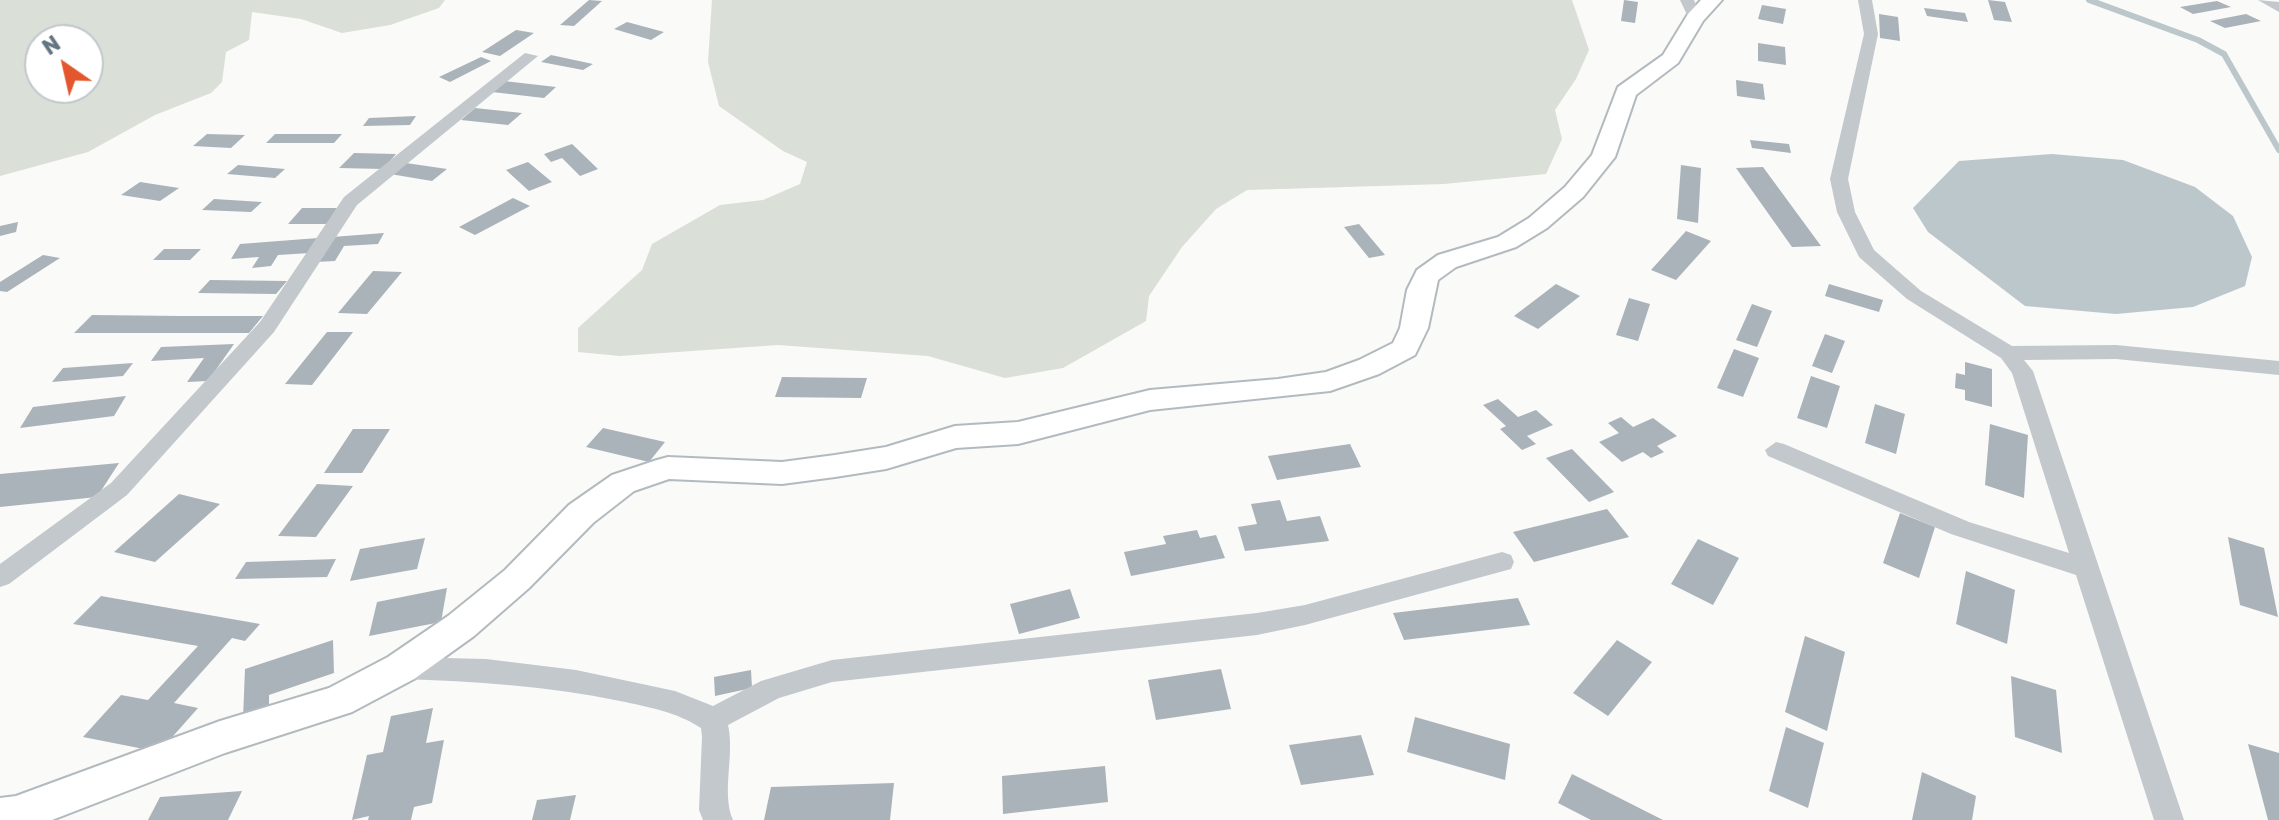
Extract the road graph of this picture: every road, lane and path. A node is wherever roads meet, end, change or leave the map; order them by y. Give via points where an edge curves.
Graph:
1 (1865, 0) edge
2 (2265, 0) edge
3 (1698, 6) edge
4 (2279, 8) edge
5 (530, 56) dead end
6 (2008, 353) junction
7 (2279, 368) edge
8 (1776, 450) dead end
9 (1502, 562) dead end
10 (2089, 569) junction
11 (0, 577) edge
12 (401, 668) junction
13 (712, 720) junction
14 (54, 810) edge
15 (0, 817) edge
16 (718, 820) edge
17 (2169, 820) edge

1 - 6 street via 1871,34 1839,179 1846,212 1866,253 1914,295
2 - 4 street
3 - 12 street via 1671,59 1626,92 1603,157 1574,192 1507,242 1447,261 1426,276 1405,349 1330,381 1150,400 1031,431 925,443 886,458 782,473 668,468 623,483 581,514 517,579
5 - 11 street via 350,201 267,327 119,489
6 - 7 street via 2116,352
6 - 10 street via 2022,371
8 - 10 street via 1960,528
9 - 13 street via 1257,624 832,671 771,689
10 - 17 street
12 - 13 street via 499,671 630,691
12 - 14 street via 339,701 220,738
13 - 16 street
14 - 15 street

